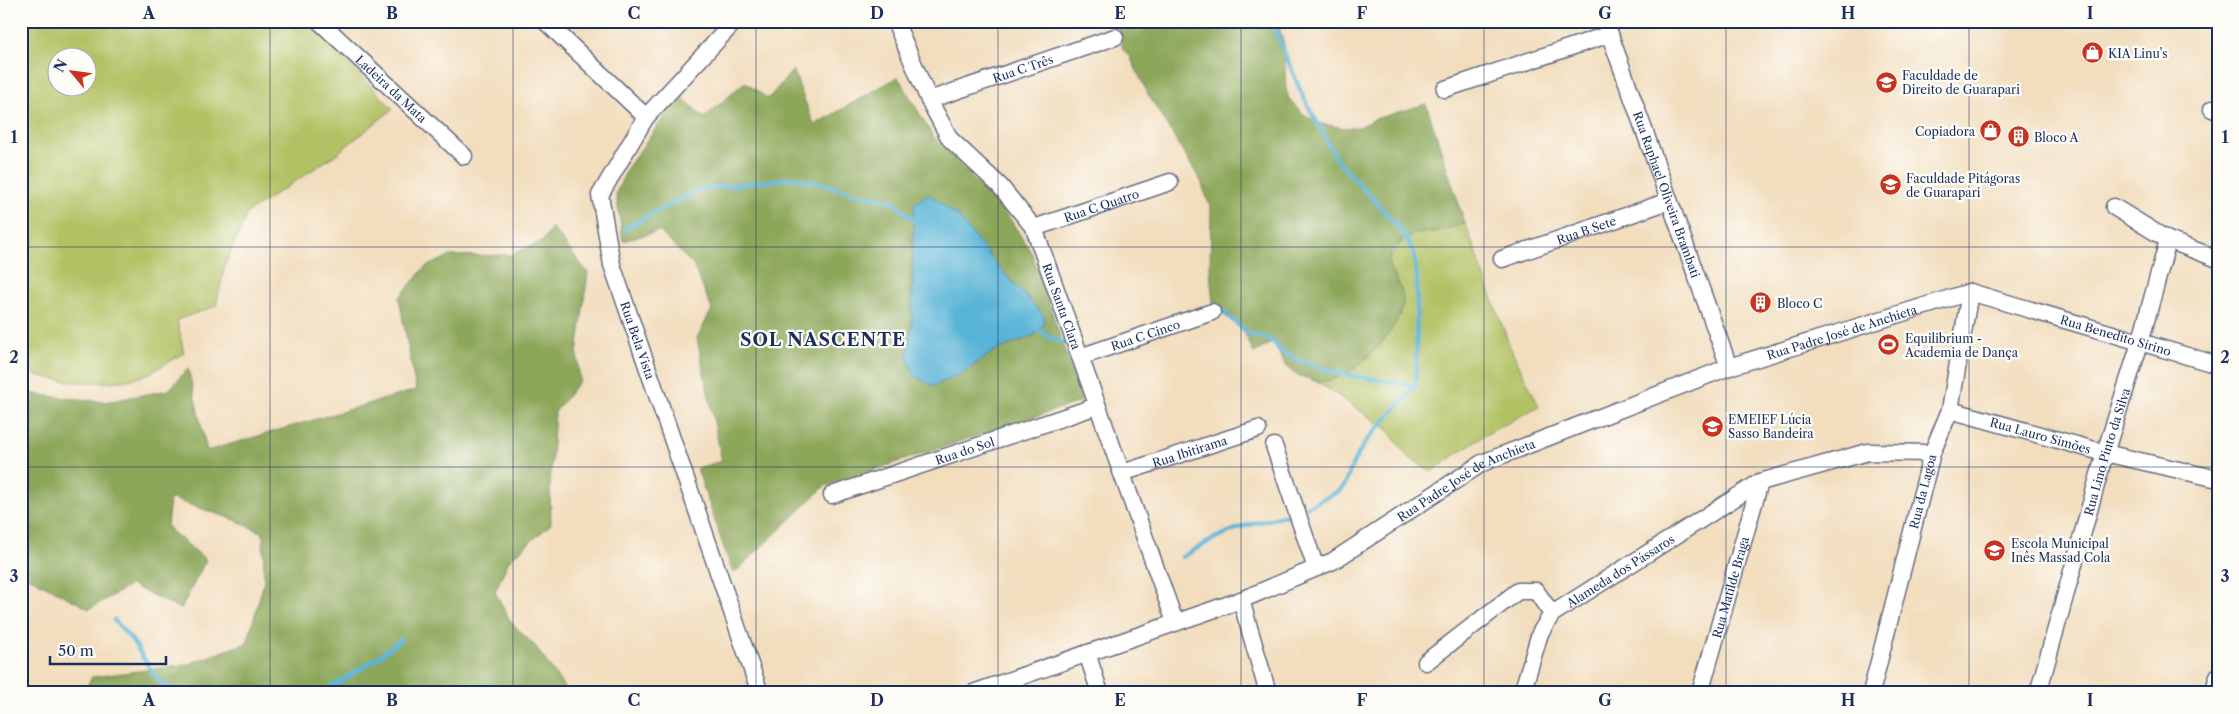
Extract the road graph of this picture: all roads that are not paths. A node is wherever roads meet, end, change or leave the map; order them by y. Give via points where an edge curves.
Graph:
1 (545, 21) edge
2 (735, 21) edge
3 (895, 21) edge
4 (325, 23) edge
5 (1607, 27) edge
6 (1115, 37) dead end
7 (1445, 89) dead end
8 (929, 100) junction
9 (646, 117) junction
10 (464, 156) dead end
11 (1170, 182) dead end
12 (1670, 201) junction
13 (2114, 207) dead end
14 (1034, 228) junction
15 (2168, 240) junction
16 (1502, 259) dead end
17 (2218, 259) edge
18 (1970, 292) junction
19 (1212, 312) dead end
20 (2140, 343) junction
21 (1080, 357) junction
22 (2218, 365) edge
23 (1729, 367) junction
24 (1097, 406) junction
25 (1950, 410) junction
26 (1258, 429) dead end
27 (1274, 446) dead end
28 (1932, 452) junction
29 (2105, 453) junction
30 (1122, 474) junction
31 (2218, 479) edge
32 (1760, 482) junction
33 (832, 495) dead end
34 (1316, 568) junction
35 (1241, 600) junction
36 (1552, 614) junction
37 (1175, 622) junction
38 (1087, 653) junction
39 (1426, 662) dead end
40 (2218, 676) edge
41 (760, 693) edge
42 (973, 693) edge
43 (1100, 693) edge
44 (1268, 693) edge
45 (1522, 693) edge
46 (1700, 693) edge
47 (1871, 693) edge
48 (2038, 693) edge
49 (2213, 693) edge

1 - 9 street
2 - 9 street, Rua Bela Vista
3 - 8 street, Rua Santa Clara
4 - 10 street, Ladeira da Mata
5 - 7 street
5 - 12 street, Rua Raphael Oliveira Brambati
6 - 8 street, Rua C Três
8 - 14 street, Rua Santa Clara via 950,139 1000,186
9 - 41 street, Rua Bela Vista via 600,195 612,265
11 - 14 street, Rua C Quatro
12 - 16 street, Rua B Sete
12 - 23 street, Rua Raphael Oliveira Brambati
13 - 15 street
14 - 21 street, Rua Santa Clara
15 - 17 street
15 - 20 street, Rua Lino Pinto da Silva
18 - 20 street, Rua Benedito Sirino
18 - 23 street, Rua Padre José de Anchieta
18 - 25 street, Rua da Lagoa
19 - 21 street, Rua C Cinco
20 - 22 street, Rua Benedito Sirino
20 - 29 street, Rua Lino Pinto da Silva
21 - 24 street, Rua Santa Clara
23 - 34 street, Rua Padre José de Anchieta via 1482,463 1334,561
24 - 30 street, Rua Santa Clara
24 - 33 street, Rua do Sol
25 - 28 street, Rua da Lagoa
25 - 29 street, Rua Lauro Simões
26 - 30 street, Rua Ibitirama
27 - 34 street
28 - 32 street via 1868,452
28 - 47 street, Rua da Lagoa
29 - 31 street, Rua Lauro Simões
29 - 48 street, Rua Lino Pinto da Silva
30 - 37 street, Rua Santa Clara
32 - 36 street, Alameda dos Pássaros
32 - 46 street, Rua Matilde Braga
34 - 35 street, Rua Padre José de Anchieta
35 - 37 street, Rua Padre José de Anchieta
35 - 44 street
36 - 39 street via 1536,591 1518,591
36 - 45 street, Alameda dos Pássaros via 1540,633
37 - 38 street, Rua Padre José de Anchieta
38 - 42 street, Rua Padre José de Anchieta
38 - 43 street
40 - 49 street

